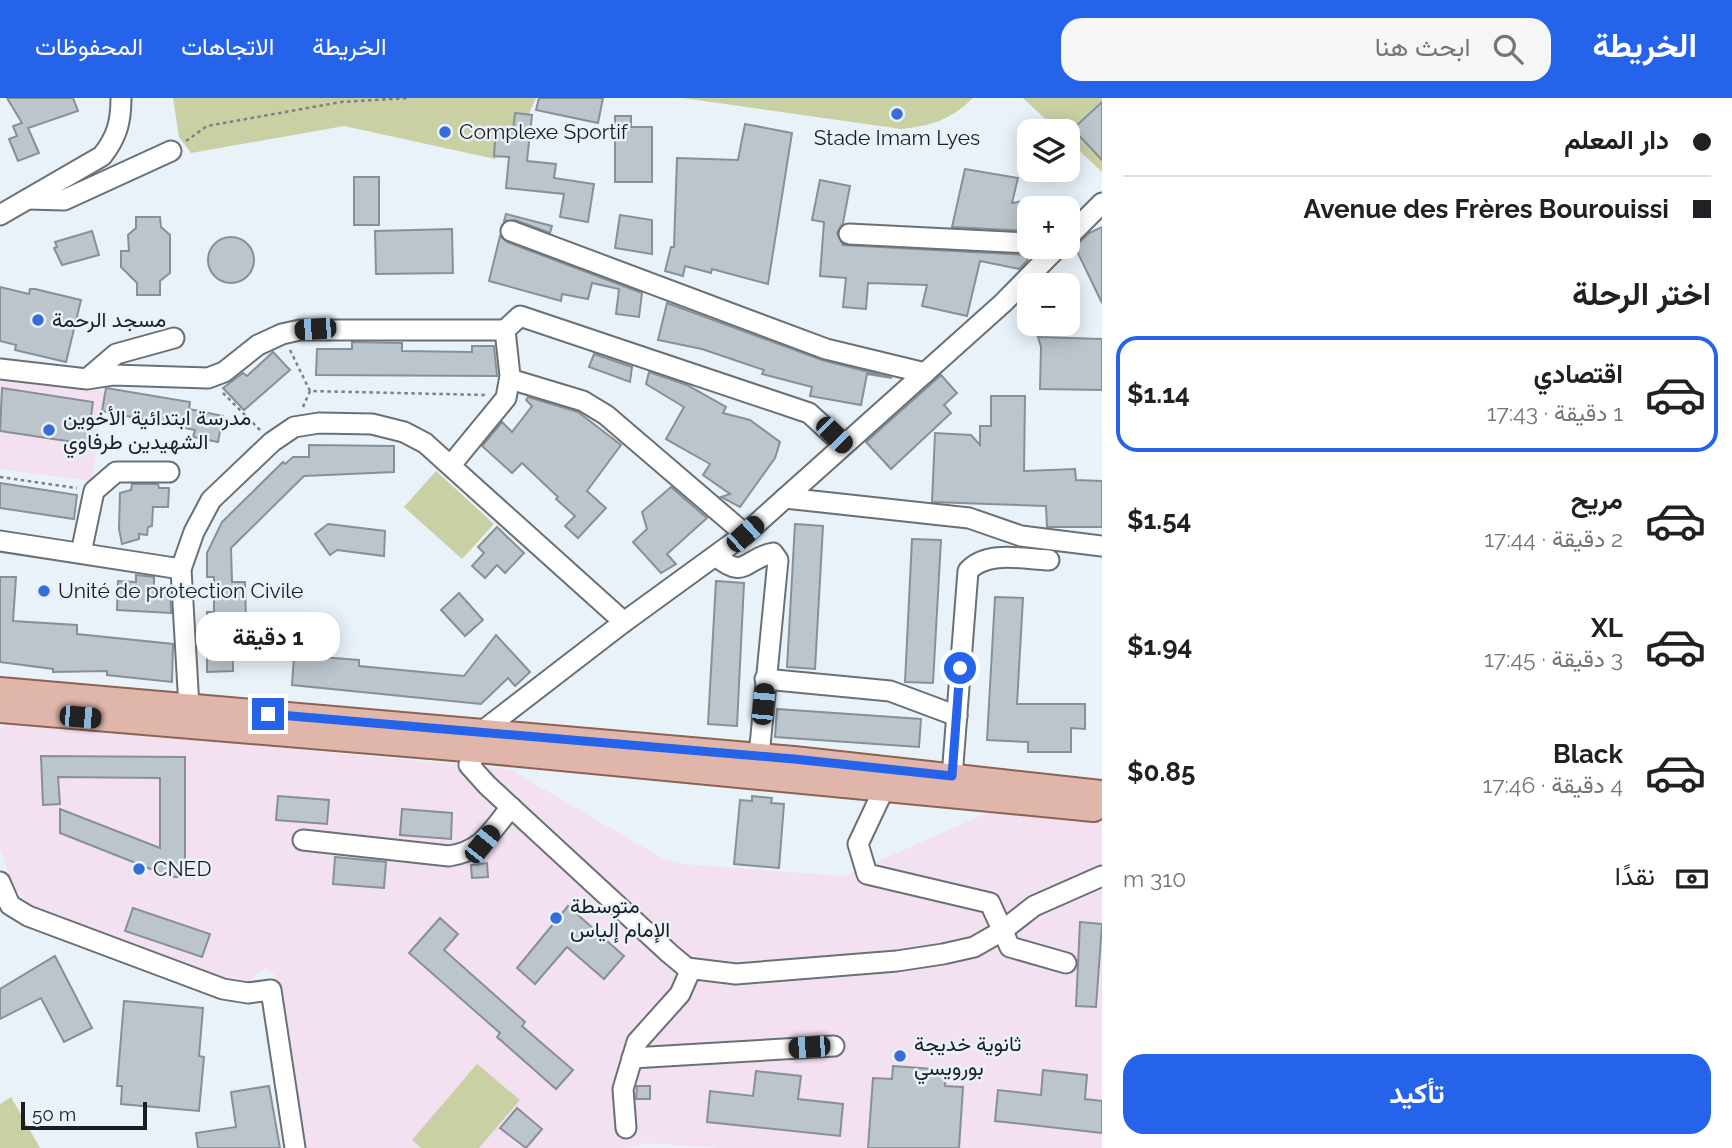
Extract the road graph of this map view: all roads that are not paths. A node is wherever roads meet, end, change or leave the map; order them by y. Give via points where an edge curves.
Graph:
1 (121, 98) edge
2 (177, 147) road end
3 (28, 199) junction
4 (1102, 203) edge
5 (0, 215) edge
6 (1080, 225) edge
7 (511, 231) dead end
8 (849, 234) dead end
9 (1017, 242) edge
10 (1046, 259) edge
11 (505, 330) junction
12 (174, 338) dead end
13 (0, 369) edge
14 (925, 373) junction
15 (87, 379) junction
16 (508, 388) junction
17 (844, 445) junction
18 (451, 465) junction
19 (169, 472) dead end
20 (785, 498) junction
21 (745, 534) junction
22 (0, 541) edge
23 (1102, 546) edge
24 (81, 553) junction
25 (716, 555) junction
26 (1049, 560) dead end
27 (181, 569) junction
28 (624, 622) junction
29 (765, 679) junction
30 (0, 690) edge
31 (189, 707) junction
32 (0, 710) edge
33 (957, 716) junction
34 (479, 741) junction
35 (759, 756) junction
36 (952, 776) junction
37 (884, 789) junction
38 (1102, 793) edge
39 (511, 807) junction
40 (1102, 810) edge
41 (303, 840) dead end
42 (1102, 876) edge
43 (0, 882) edge
44 (1002, 931) junction
45 (1066, 963) dead end
46 (691, 969) junction
47 (834, 1045) dead end
48 (632, 1058) junction
49 (626, 1128) dead end
50 (295, 1148) edge

1 - 3 street via 121,120 102,156
2 - 3 street via 64,200
3 - 5 street
4 - 6 street
7 - 14 street via 826,349
8 - 9 street
10 - 14 street
11 - 15 street via 329,328 282,334 208,378 113,375
11 - 16 street
11 - 17 street via 520,316 549,324 809,413
12 - 15 street via 116,354
13 - 15 street
14 - 17 street
16 - 18 street
16 - 21 street via 583,401 607,415
17 - 20 street
18 - 27 street via 404,432 372,424 294,427 211,500
18 - 28 street
19 - 24 street via 117,472 94,491
20 - 21 street
20 - 23 street via 969,518 1021,536
21 - 25 street
22 - 24 street
24 - 27 street
25 - 28 street
25 - 29 street via 729,567 739,568 773,553 778,560
26 - 33 street via 990,558 976,562 968,571
27 - 31 street
28 - 34 street
29 - 33 street via 890,691
29 - 35 street
30 - 31 main road
31 - 34 main road
32 - 34 main road
33 - 36 street
34 - 35 main road
34 - 37 main road
34 - 39 street via 469,765
35 - 36 main road
36 - 38 main road
37 - 40 main road
37 - 44 street via 858,844 867,874 990,903
39 - 41 street via 482,844 449,856
39 - 46 street
42 - 44 street via 1034,906
43 - 50 street via 10,905 28,916 223,989 271,990
44 - 45 street via 1010,947
44 - 46 street via 974,947 897,961 736,974
46 - 48 street via 680,995 637,1042
47 - 48 street
48 - 49 street via 623,1089

